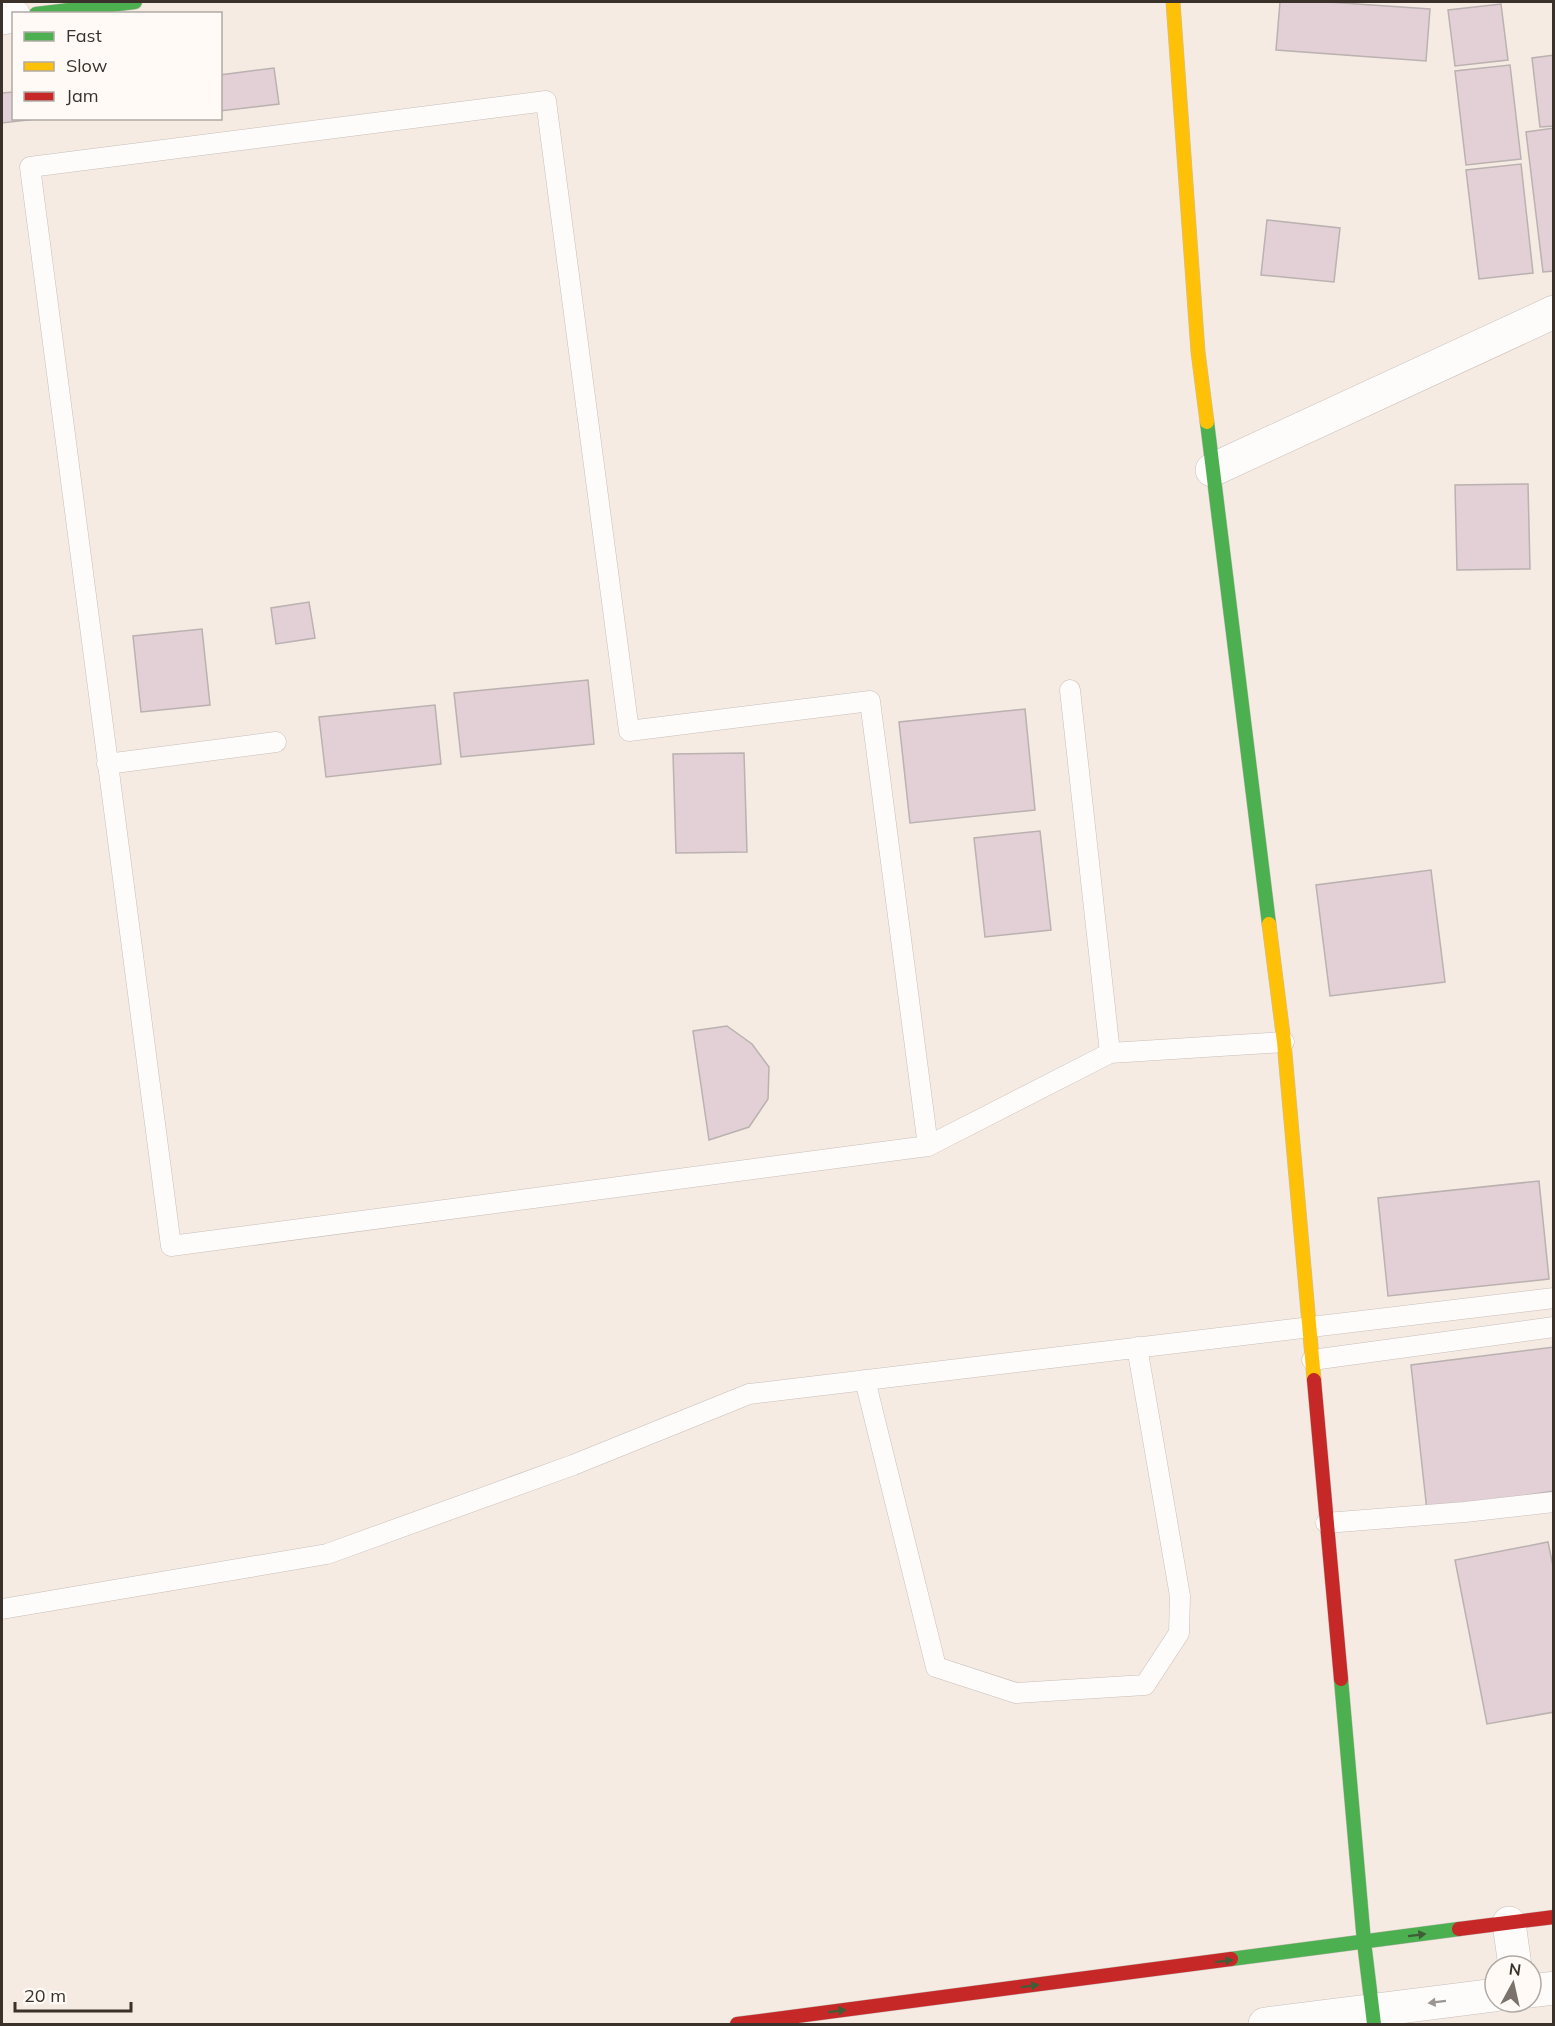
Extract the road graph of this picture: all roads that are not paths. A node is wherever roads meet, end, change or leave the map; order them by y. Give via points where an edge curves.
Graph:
1 (135, 2) edge
2 (1173, 2) edge
3 (52, 12) edge
4 (1554, 312) edge
5 (1212, 470) junction
6 (1070, 690) dead end
7 (276, 741) dead end
8 (107, 764) junction
9 (1284, 1042) junction
10 (1110, 1053) junction
11 (928, 1146) junction
12 (1554, 1298) edge
13 (1309, 1326) junction
14 (1554, 1327) edge
15 (1137, 1347) junction
16 (1312, 1360) junction
17 (865, 1380) junction
18 (1554, 1502) edge
19 (1326, 1523) junction
20 (2, 1609) edge
21 (1554, 1917) edge
22 (1509, 1923) junction
23 (1364, 1942) junction
24 (1513, 1954) edge
25 (1483, 1997) edge
26 (1373, 2017) edge
27 (737, 2025) edge
28 (1265, 2025) edge

1 - 3 street
2 - 5 street via 1198,352
4 - 5 street
5 - 9 street
6 - 10 lane
7 - 8 lane
8 - 11 lane via 171,1246
8 - 11 lane via 30,167 546,101 628,731 870,701
9 - 10 lane
9 - 13 street
10 - 11 lane
12 - 13 lane
13 - 15 lane
13 - 16 street
14 - 16 lane
15 - 17 lane
15 - 17 lane via 1180,1596 1179,1634 1145,1685 1016,1693 936,1667
16 - 19 street
17 - 20 lane via 749,1394 573,1465 327,1554
18 - 19 lane
19 - 23 street
21 - 22 street
23 -> 22 street
22 - 24 street
23 - 26 street
27 -> 23 street
25 -> 26 street
26 - 28 street

